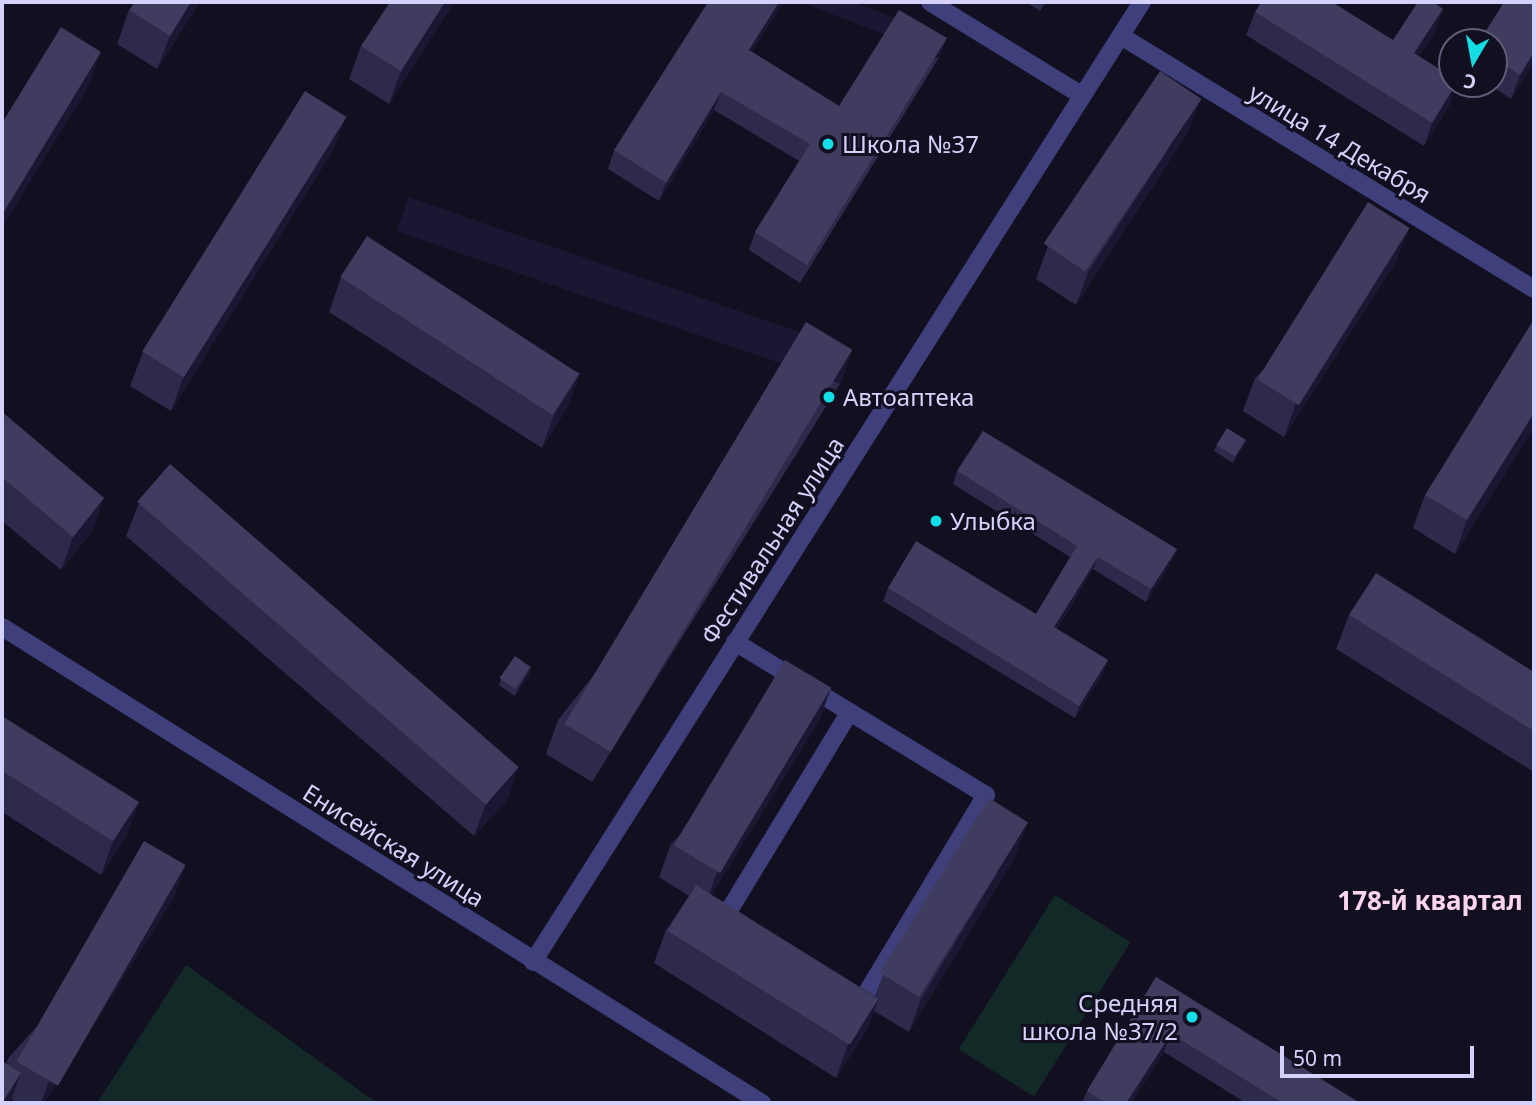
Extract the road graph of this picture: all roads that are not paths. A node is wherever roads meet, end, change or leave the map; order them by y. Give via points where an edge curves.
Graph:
1 (930, 2) edge
2 (1142, 2) edge
3 (1121, 36) junction
4 (1081, 95) junction
5 (1534, 289) edge
6 (2, 627) edge
7 (735, 642) junction
8 (849, 713) junction
9 (745, 936) edge
10 (533, 962) junction
11 (836, 993) edge
12 (762, 1103) edge

1 - 4 street
2 - 3 street, Фестивальная улица
3 - 4 street, Фестивальная улица
3 - 5 street, улица 14 Декабря
4 - 7 street, Фестивальная улица
6 - 10 street, Енисейская улица
7 - 8 street
7 - 10 street, Фестивальная улица
8 - 9 street via 722,922
8 - 11 street via 986,795 859,1007
10 - 12 street, Енисейская улица

